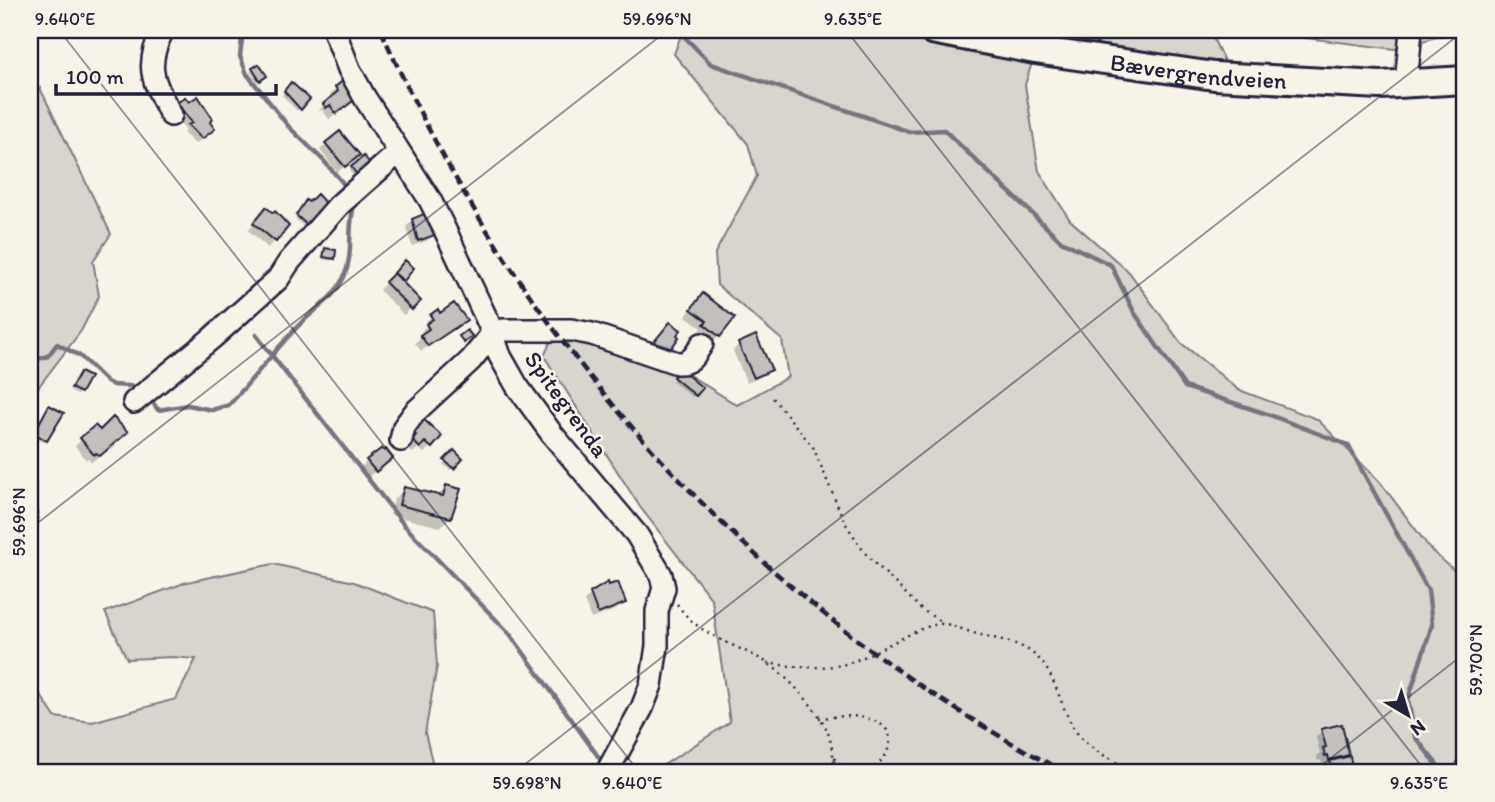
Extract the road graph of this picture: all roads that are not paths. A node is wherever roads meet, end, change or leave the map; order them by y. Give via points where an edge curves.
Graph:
1 (163, 30) edge
2 (334, 30) edge
3 (932, 30) edge
4 (1410, 30) edge
5 (1465, 80) edge
6 (1406, 84) junction
7 (171, 115) dead end
8 (399, 152) junction
9 (492, 334) junction
10 (702, 344) dead end
11 (134, 402) dead end
12 (401, 440) dead end
13 (607, 772) edge

1 - 7 street via 151,57 158,89
2 - 8 street, Spitegrenda via 355,79
3 - 6 main road, Bævergrendveien via 1214,76
4 - 6 street
5 - 6 main road, Bævergrendveien
8 - 9 street, Spitegrenda via 440,220
8 - 11 street via 339,205 278,279
9 - 10 street via 571,330 685,364
9 - 12 street via 415,412
9 - 13 street, Spitegrenda via 527,402 637,535 661,575 664,588 658,603 657,646 648,697

